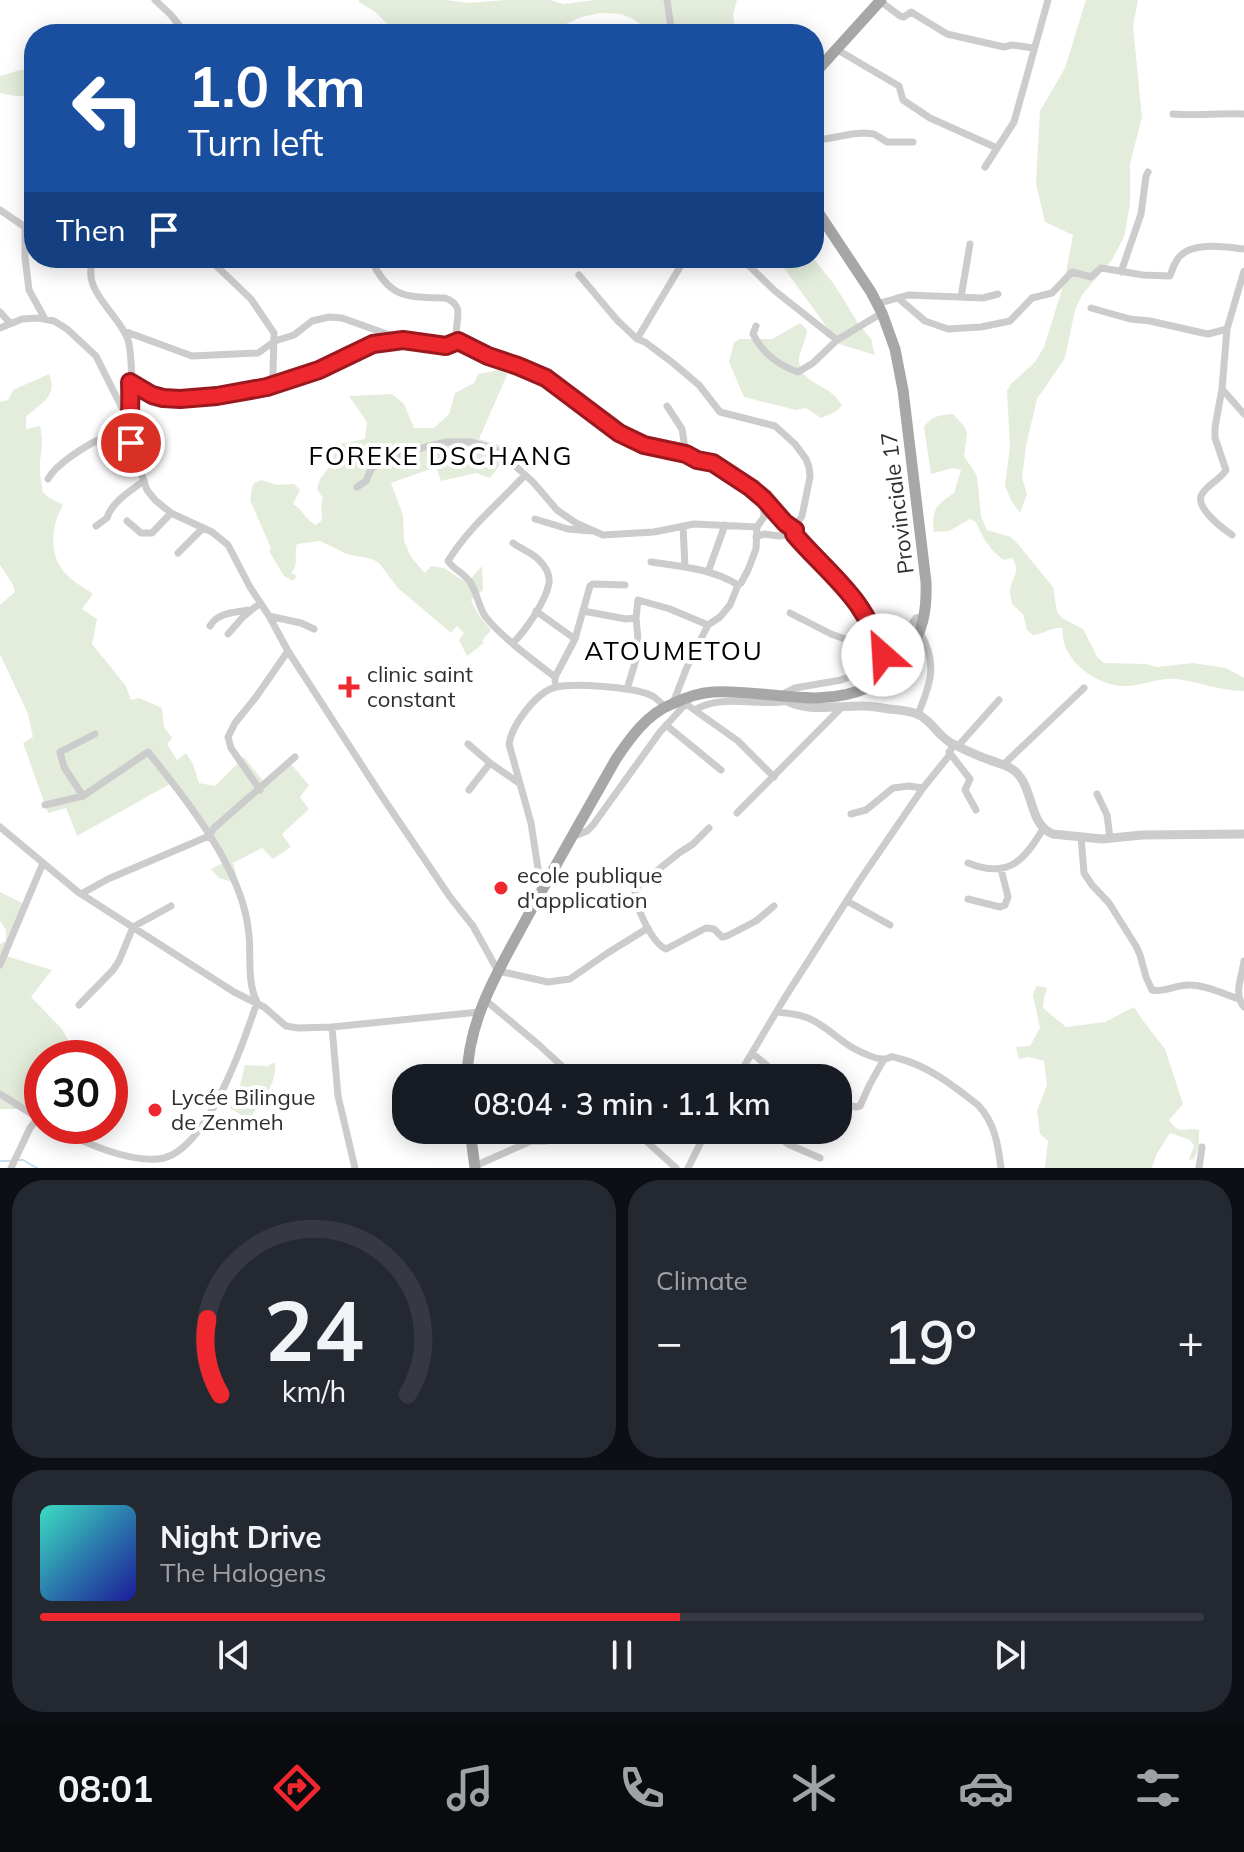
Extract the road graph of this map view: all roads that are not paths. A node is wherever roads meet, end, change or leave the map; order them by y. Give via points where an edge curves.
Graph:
1 (155, 0) edge
2 (667, 0) edge
3 (880, 0) edge
4 (1048, 0) edge
5 (178, 24) edge
6 (671, 24) edge
7 (1034, 48) junction
8 (836, 49) junction
9 (824, 63) edge
10 (1173, 114) dead end
11 (1244, 114) edge
12 (824, 139) edge
13 (913, 142) dead end
14 (997, 148) junction
15 (985, 167) dead end
16 (1148, 172) dead end
17 (0, 210) edge
18 (824, 221) edge
19 (24, 226) edge
20 (970, 244) dead end
21 (1244, 249) edge
22 (26, 268) edge
23 (91, 268) edge
24 (218, 268) edge
25 (376, 268) edge
26 (679, 268) edge
27 (751, 268) edge
28 (1244, 271) edge
29 (1121, 272) junction
30 (579, 275) dead end
31 (998, 294) dead end
32 (961, 297) junction
33 (898, 298) junction
34 (1091, 308) dead end
35 (880, 309) junction
36 (0, 312) edge
37 (45, 319) junction
38 (10, 323) junction
39 (756, 326) dead end
40 (0, 328) edge
41 (1227, 329) junction
42 (124, 331) junction
43 (637, 339) junction
44 (403, 340) junction
45 (837, 340) junction
46 (275, 341) junction
47 (458, 341) junction
48 (130, 382) junction
49 (267, 387) junction
50 (1222, 389) junction
51 (667, 406) dead end
52 (1244, 414) edge
53 (129, 427) junction
54 (131, 443) junction
55 (686, 454) junction
56 (525, 475) junction
57 (48, 479) dead end
58 (144, 481) junction
59 (357, 487) dead end
60 (768, 504) junction
61 (171, 513) junction
62 (535, 519) dead end
63 (127, 521) dead end
64 (725, 525) junction
65 (96, 526) dead end
66 (683, 526) junction
67 (757, 527) junction
68 (203, 528) junction
69 (593, 531) junction
70 (795, 532) junction
71 (1232, 535) dead end
72 (756, 537) junction
73 (513, 543) dead end
74 (178, 553) dead end
75 (651, 562) dead end
76 (685, 567) junction
77 (708, 572) junction
78 (625, 585) dead end
79 (738, 585) junction
80 (260, 603) junction
81 (250, 610) junction
82 (536, 611) junction
83 (583, 611) junction
84 (790, 613) dead end
85 (269, 616) junction
86 (925, 616) junction
87 (636, 618) junction
88 (708, 625) junction
89 (210, 626) dead end
90 (314, 629) dead end
91 (920, 632) junction
92 (228, 634) dead end
93 (575, 639) junction
94 (513, 643) junction
95 (288, 651) junction
96 (879, 655) junction
97 (874, 663) junction
98 (555, 677) junction
99 (555, 687) junction
100 (1084, 688) dead end
101 (627, 689) junction
102 (782, 698) junction
103 (689, 700) junction
104 (999, 700) dead end
105 (669, 705) junction
106 (842, 707) junction
107 (695, 710) junction
108 (918, 714) junction
109 (666, 725) junction
110 (95, 734) dead end
111 (468, 744) dead end
112 (953, 747) junction
113 (295, 757) dead end
114 (490, 763) junction
115 (1004, 764) junction
116 (721, 770) dead end
117 (774, 777) junction
118 (519, 783) junction
119 (923, 788) junction
120 (260, 790) junction
121 (469, 790) dead end
122 (1097, 794) dead end
123 (83, 796) junction
124 (45, 805) dead end
125 (976, 810) dead end
126 (737, 813) dead end
127 (851, 814) dead end
128 (0, 827) edge
129 (709, 828) dead end
130 (1043, 829) junction
131 (1244, 834) edge
132 (209, 836) junction
133 (572, 837) junction
134 (1081, 837) junction
135 (1110, 838) junction
136 (43, 863) junction
137 (968, 863) dead end
138 (1001, 869) junction
139 (541, 891) junction
140 (81, 894) junction
141 (968, 899) dead end
142 (847, 901) junction
143 (171, 906) dead end
144 (774, 906) dead end
145 (890, 925) dead end
146 (133, 927) junction
147 (648, 928) junction
148 (1244, 961) edge
149 (0, 965) edge
150 (498, 971) junction
151 (484, 999) junction
152 (257, 1002) junction
153 (1242, 1003) edge
154 (79, 1005) dead end
155 (479, 1012) junction
156 (777, 1012) junction
157 (332, 1027) junction
158 (752, 1053) junction
159 (884, 1059) junction
160 (468, 1064) edge
161 (560, 1064) edge
162 (745, 1064) edge
163 (765, 1064) edge
164 (0, 1094) edge
165 (852, 1106) edge
166 (24, 1109) edge
167 (24, 1141) edge
168 (91, 1144) edge
169 (472, 1144) edge
170 (525, 1144) edge
171 (649, 1144) edge
172 (700, 1144) edge
173 (788, 1144) edge
174 (1202, 1147) dead end
175 (820, 1158) dead end
176 (475, 1167) edge
177 (11, 1168) edge
178 (355, 1168) edge
179 (676, 1168) edge
180 (688, 1168) edge
181 (1001, 1168) edge
182 (1199, 1168) edge

1 - 5 street
2 - 6 street
3 - 7 street via 900,16 911,12 947,34
3 - 8 main road
4 - 7 street
7 - 14 street via 1014,122
8 - 9 main road
8 - 14 street via 899,86 903,100 930,118
10 - 11 street
12 - 13 street via 864,133 887,142
14 - 15 street
16 - 29 street via 1141,214
17 - 19 street
18 - 35 main road, Provinciale 17
20 - 32 street
21 - 29 street via 1195,248 1179,256 1170,276
22 - 37 street via 29,290
23 - 42 street via 92,282
24 - 46 street via 251,299
25 - 47 street via 401,294 451,300
26 - 43 street
27 - 45 street
28 - 41 street
29 - 33 street via 1101,268 1091,277 1072,272 1052,293 1032,298 1010,321 981,327 948,329 925,321
30 - 43 street
31 - 32 street
32 - 33 street
33 - 35 street
34 - 41 street via 1208,334
35 - 45 street
35 - 86 main road, Provinciale 17 via 903,390 926,582
36 - 38 street
37 - 38 street
37 - 53 street via 67,329 96,356
38 - 40 street
39 - 45 street via 758,344 780,365 798,372
41 - 50 street
42 - 46 street via 192,356 253,354
42 - 48 street
43 - 70 street via 699,385 720,412 775,426 795,444 810,477
44 - 46 street via 329,317
44 - 47 street via 446,346
44 - 49 street via 373,344
46 - 49 street
47 - 55 street via 546,378 619,433
48 - 49 street via 152,395 180,399
48 - 53 street
50 - 52 street
50 - 71 street via 1215,438 1226,470 1202,493 1200,504
51 - 55 street via 682,429
53 - 54 street
54 - 57 street via 112,447 100,439
54 - 58 street
55 - 60 street via 713,463
56 - 59 street via 494,449 447,442 388,458
56 - 69 street via 557,510
56 - 94 street via 471,528 448,561 469,579 485,616
58 - 61 street
58 - 65 street
60 - 67 street
60 - 70 street
61 - 63 street via 152,533 141,533
61 - 68 street
62 - 69 street
64 - 66 street
64 - 67 street
64 - 77 street
66 - 69 street via 610,536
66 - 76 street
67 - 72 street
68 - 74 street
68 - 80 street via 228,545
70 - 72 street
70 - 96 street via 856,601
72 - 79 street via 753,560
73 - 82 street via 538,559 547,572 549,583
75 - 76 street
76 - 77 street
77 - 79 street
78 - 83 street via 593,584
79 - 88 street via 730,605
80 - 81 street
80 - 85 street
81 - 89 street via 220,616
81 - 92 street
82 - 93 street
82 - 94 street
83 - 87 street
83 - 93 street
84 - 97 street via 845,639
85 - 90 street
85 - 95 street
86 - 91 main road, Provinciale 17
86 - 96 street via 916,618 897,649
87 - 88 street via 638,600
87 - 101 street via 639,650
88 - 105 street
91 - 102 main road, Provinciale 17 via 902,664 875,685 844,696
91 - 108 street via 931,670
93 - 98 street
94 - 98 street
95 - 120 street via 228,737
95 - 150 street
96 - 97 street
97 - 102 street via 841,680 795,688
98 - 99 street
99 - 101 street
99 - 118 street via 537,698 510,737
100 - 115 street
101 - 105 street
102 - 103 main road, Provinciale 17 via 712,692
102 - 106 street via 815,708
102 - 107 street via 771,704 715,702
103 - 105 main road, Provinciale 17
103 - 107 street
103 - 109 street
104 - 112 street
105 - 133 main road, Provinciale 17 via 628,740
106 - 108 street
106 - 117 street
107 - 117 street via 738,741
108 - 112 street
109 - 116 street
109 - 133 street via 599,819
110 - 123 street via 60,752
111 - 114 street
112 - 115 street
112 - 119 street
112 - 125 street via 970,779 965,790
113 - 120 street
114 - 118 street
114 - 121 street
115 - 130 street via 1023,781
117 - 126 street
118 - 139 street
119 - 127 street via 893,788 866,810
119 - 142 street
120 - 132 street
122 - 135 street
123 - 124 street
123 - 132 street via 148,752
128 - 136 street
129 - 147 street via 638,886 635,899
130 - 134 street
130 - 138 street via 1026,856
131 - 135 street
132 - 140 street
132 - 152 street via 242,902
133 - 139 main road, Provinciale 17
134 - 135 street
134 - 153 street via 1084,873 1136,946 1152,990 1197,985
136 - 140 street
136 - 149 street
137 - 138 street
138 - 141 street via 1005,905
139 - 150 main road, Provinciale 17
140 - 146 street
142 - 145 street
142 - 156 street
143 - 146 street
144 - 147 street via 727,936 706,928 666,949
146 - 152 street
146 - 154 street via 113,970
147 - 150 street via 570,979 548,982
148 - 153 street via 1238,987
150 - 151 main road, Provinciale 17
151 - 155 main road, Provinciale 17
151 - 161 street
152 - 157 street via 286,1026
152 - 168 street via 211,1111 181,1149 155,1159
155 - 157 street
155 - 160 main road, Provinciale 17
156 - 158 street
156 - 159 street via 807,1017 844,1044
157 - 178 street via 338,1096
158 - 162 street
158 - 163 street
159 - 165 street via 860,1106
159 - 181 street via 911,1062 978,1105 993,1127
164 - 166 street
167 - 177 street
169 - 176 main road
170 - 176 street
171 - 179 street
172 - 180 street
173 - 175 street
174 - 182 street

